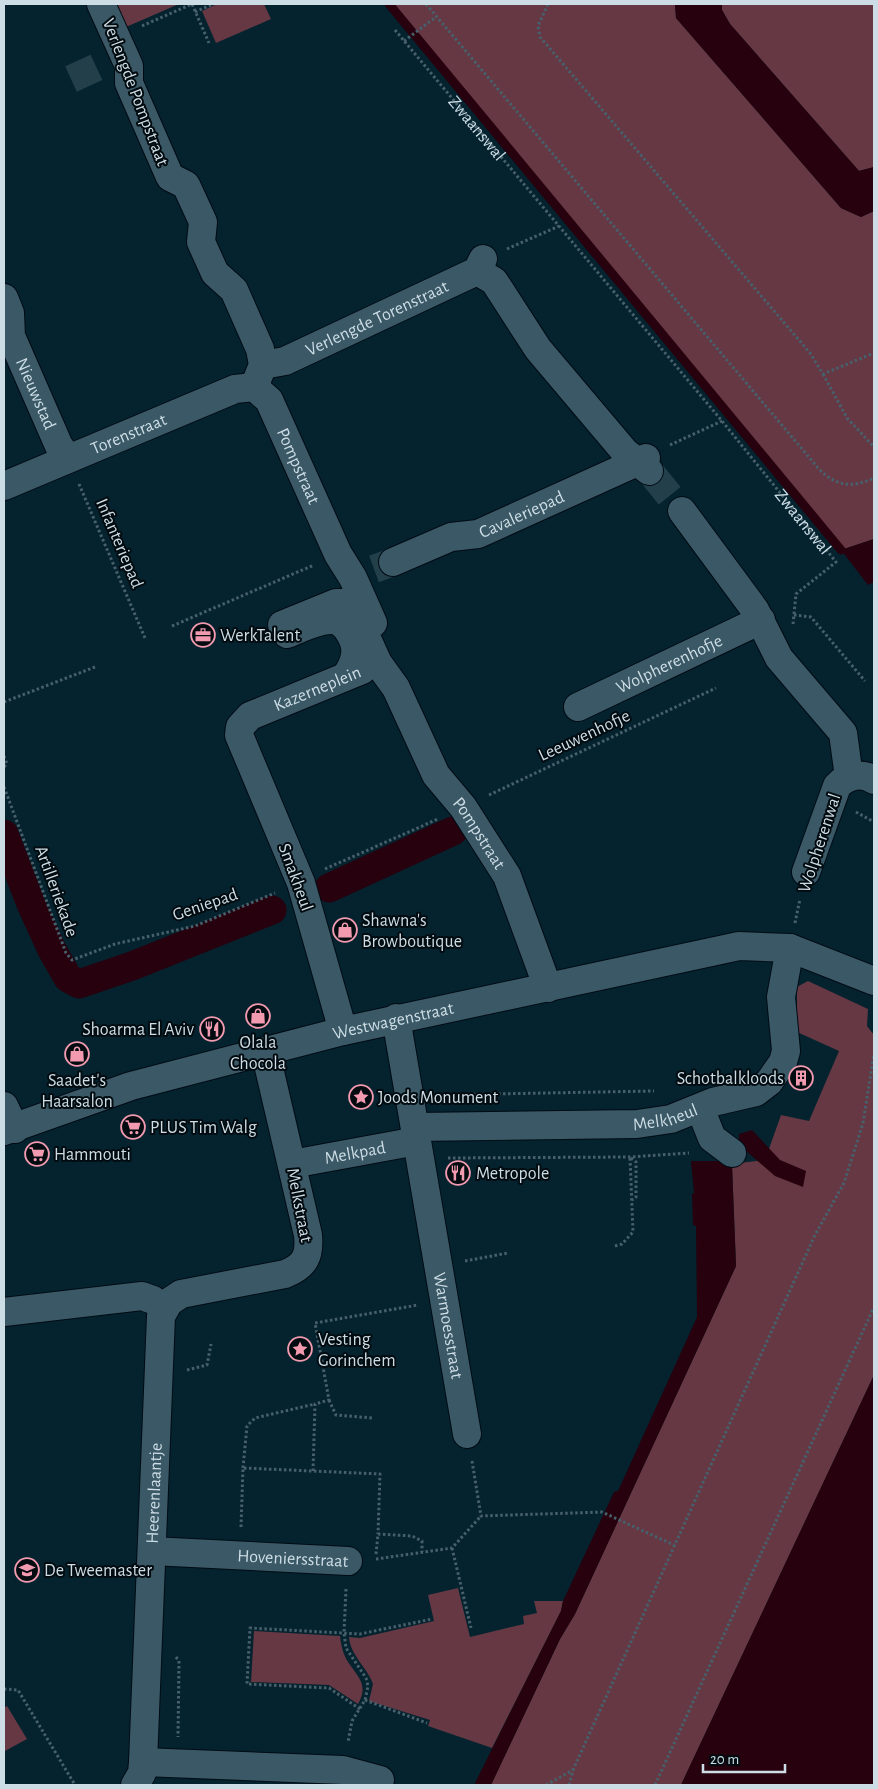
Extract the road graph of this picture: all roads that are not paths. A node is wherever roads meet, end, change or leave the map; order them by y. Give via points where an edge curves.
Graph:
1 (101, 4) edge
2 (4, 298) edge
3 (259, 376) junction
4 (68, 458) junction
5 (650, 460) joint
6 (4, 486) edge
7 (682, 511) tunnel mouth
8 (373, 570) junction
9 (761, 620) junction
10 (346, 676) junction
11 (396, 688) junction
12 (578, 707) dead end
13 (240, 727) joint
14 (862, 778) edge
15 (806, 872) road end
16 (790, 948) junction
17 (874, 982) edge
18 (548, 988) junction
19 (396, 1018) junction
20 (343, 1031) junction
21 (265, 1051) junction
22 (707, 1105) junction
23 (7, 1122) edge
24 (418, 1142) junction
25 (726, 1148) road end
26 (292, 1164) junction
27 (172, 1301) junction
28 (4, 1312) edge
29 (467, 1434) road end
30 (152, 1552) junction
31 (348, 1561) road end
32 (139, 1773) edge
33 (380, 1780) dead end

1 - 3 street, Verlengde Pompstraat via 115,59 129,66 129,83 170,177 186,185 203,222 201,242 215,273 234,290 260,349
2 - 4 street, Nieuwstad via 10,313 12,336 59,446
3 - 4 street, Torenstraat
3 - 5 street, Verlengde Torenstraat via 480,265 538,349 625,452
3 - 8 street, Pompstraat via 338,554
4 - 6 street, Torenstraat
5 - 8 street, Cavaleriepad via 478,534 451,538
7 - 9 street, Wolpherenwal
8 - 11 street, Pompstraat
9 - 12 street, Wolpherenhofje
9 - 14 street, Wolpherenwal via 779,658 843,733
10 - 11 street, Kazerneplein via 360,670 372,671
10 - 11 street, Pompstraat via 356,653 352,638 341,623 322,621 287,634 282,624 336,602 343,603 355,612 378,663
10 - 13 street, Kazerneplein via 250,716
11 - 18 street, Pompstraat via 436,775 463,808 507,876
13 - 20 street, Smakheul via 241,741 300,880
14 - 15 street, Wolpherenwal via 842,780
16 - 17 street, Westwagenstraat
16 - 18 street, Westwagenstraat via 739,946
16 - 22 street, Melkheul via 781,997 786,1052 783,1062 764,1088
18 - 19 street, Westwagenstraat
19 - 20 street, Westwagenstraat
19 - 24 street, Warmoesstraat
20 - 21 street, Westwagenstraat
21 - 23 street, Westwagenstraat
21 - 26 street, Melkstraat
22 - 24 street, Melkheul via 671,1118 637,1124
22 - 25 street via 712,1138
24 - 26 street, Melkpad
24 - 29 street, Warmoesstraat
26 - 27 street, Melkstraat via 309,1248 306,1260 285,1274
27 - 28 street via 142,1296
27 - 30 street, Heerenlaantje via 161,1316
30 - 31 street, Hoveniersstraat
30 - 32 street, Heerenlaantje
32 - 33 street, Heerenlaantje via 343,1770

